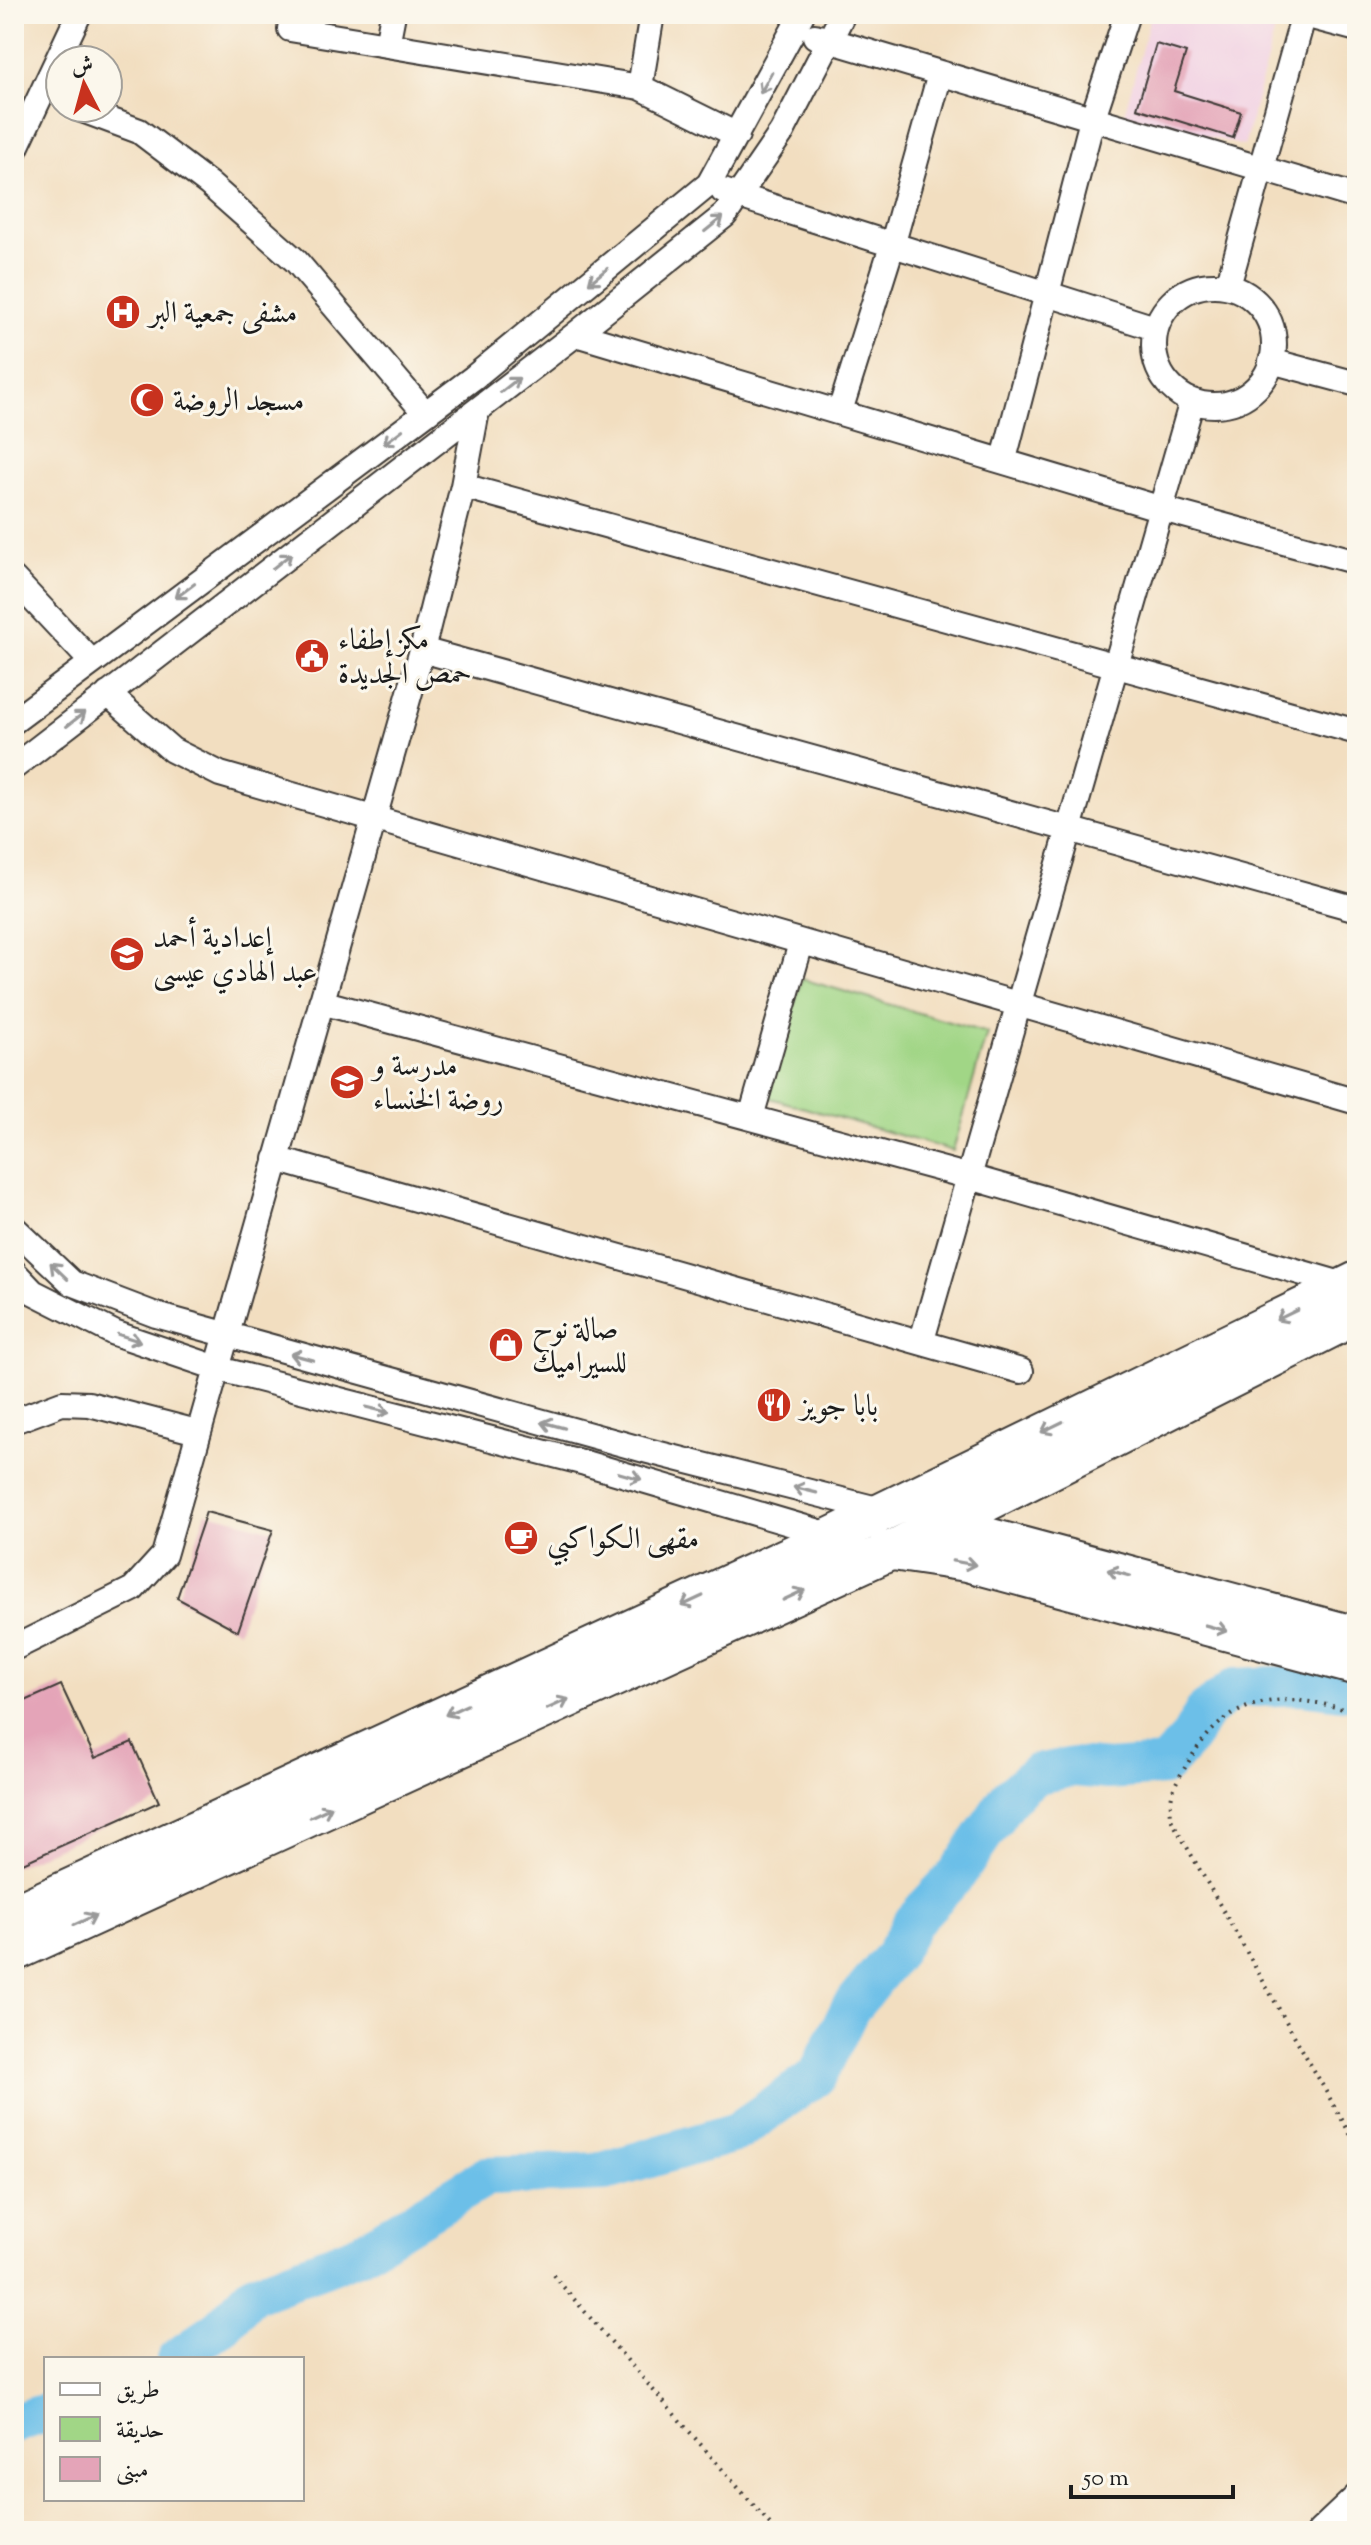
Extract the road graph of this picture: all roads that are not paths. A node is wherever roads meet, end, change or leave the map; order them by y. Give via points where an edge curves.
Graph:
1 (79, 14) edge
2 (292, 14) edge
3 (393, 14) edge
4 (652, 14) edge
5 (843, 14) edge
6 (1127, 14) edge
7 (1304, 14) edge
8 (798, 22) edge
9 (1357, 29) edge
10 (829, 40) junction
11 (69, 44) edge
12 (387, 45) junction
13 (940, 74) junction
14 (640, 87) junction
15 (44, 104) edge
16 (1092, 120) junction
17 (20, 124) edge
18 (120, 124) edge
19 (737, 135) junction
20 (14, 152) edge
21 (1260, 171) junction
22 (709, 184) junction
23 (1357, 197) edge
24 (737, 198) junction
25 (892, 246) junction
26 (1228, 286) junction
27 (1045, 294) junction
28 (1155, 328) junction
29 (576, 334) junction
30 (1271, 361) junction
31 (1357, 384) edge
32 (1192, 401) junction
33 (477, 411) junction
34 (840, 411) junction
35 (425, 413) junction
36 (1004, 459) junction
37 (463, 486) junction
38 (1162, 509) junction
39 (1357, 562) edge
40 (14, 579) edge
41 (422, 650) junction
42 (91, 661) junction
43 (1118, 666) junction
44 (108, 694) junction
45 (14, 721) edge
46 (1357, 732) edge
47 (14, 767) edge
48 (374, 822) junction
49 (1071, 830) junction
50 (1357, 909) edge
51 (801, 943) junction
52 (321, 1002) junction
53 (1020, 1005) junction
54 (1357, 1102) edge
55 (751, 1117) junction
56 (276, 1159) junction
57 (970, 1177) junction
58 (14, 1228) edge
59 (14, 1272) edge
60 (1354, 1294) edge
61 (224, 1335) junction
62 (922, 1340) junction
63 (215, 1367) junction
64 (1021, 1371) dead end
65 (14, 1421) edge
66 (197, 1432) junction
67 (881, 1510) junction
68 (943, 1525) junction
69 (833, 1536) junction
70 (890, 1551) junction
71 (1357, 1636) edge
72 (14, 1648) edge
73 (1357, 1666) edge
74 (14, 1914) edge
75 (14, 1952) edge
76 (1357, 2496) edge
77 (1320, 2531) edge

1 - 11 street
2 - 12 street via 290,29
3 - 12 street
4 - 14 street
5 - 10 street
6 - 16 street
7 - 9 street
7 - 21 street
8 - 10 street
8 -> 19 street
10 - 13 street
10 - 24 street via 782,132
12 - 14 street
13 - 16 street
13 - 25 street
14 - 19 street
15 - 17 street
16 - 21 street
16 - 27 street
17 - 20 street
18 - 35 street via 139,131 209,184 296,261
19 - 22 street
21 - 23 street
21 - 26 street
22 - 24 street
22 -> 35 street
24 - 25 street
29 -> 24 street via 725,215
25 - 27 street
25 - 34 street
26 - 28 street via 1207,284 1187,290 1170,303
26 - 30 street via 1251,297 1265,312 1273,331
27 - 28 street
27 - 36 street
28 - 32 street via 1158,370 1170,387
33 -> 29 street
29 - 34 street
30 - 31 street
30 - 32 street via 1252,391 1234,402
32 - 38 street
33 - 37 street
44 -> 33 street
34 - 36 street
35 -> 42 street
36 - 38 street
37 - 41 street
37 - 43 street
38 - 39 street
38 - 43 street
40 - 42 street
41 - 48 street
41 - 49 street
42 - 45 street
43 - 46 street
43 - 49 street
47 -> 44 street
44 - 48 street via 172,750 220,774
48 - 51 street
48 - 52 street
49 - 50 street
49 - 53 street
51 - 53 street
51 - 55 street
52 - 55 street
52 - 56 street
53 - 54 street
53 - 57 street
55 - 57 street
56 - 61 street
56 - 62 street
57 - 60 street
57 - 62 street
61 -> 58 street via 72,1283
59 -> 63 street via 33,1292 114,1333
60 -> 67 main road
60 - 68 main road
61 - 63 street
67 -> 61 street
62 - 64 street
63 - 66 street
63 -> 69 street via 585,1463
65 - 66 street via 62,1403 89,1404
66 - 72 street via 164,1555 133,1589
67 - 68 main road
67 - 69 main road
68 - 70 main road
71 -> 68 main road
69 - 70 main road
69 -> 74 main road
70 -> 73 main road via 967,1562
75 -> 70 main road
76 - 77 street

